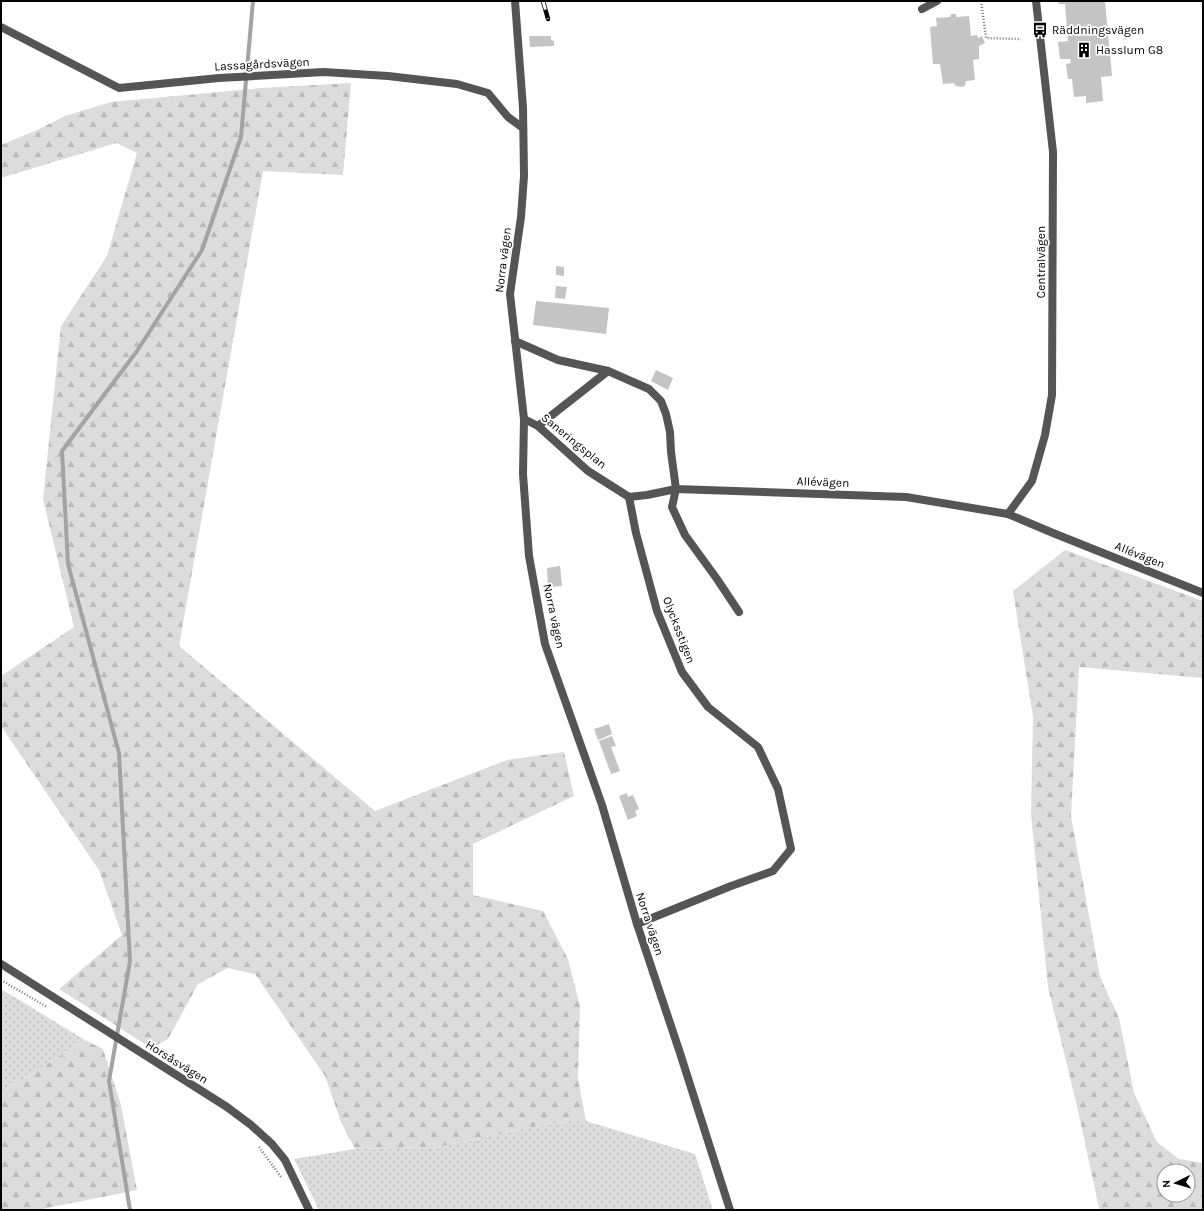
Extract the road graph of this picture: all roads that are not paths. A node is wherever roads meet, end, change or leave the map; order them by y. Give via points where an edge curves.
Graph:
1 (515, 1) edge
2 (937, 1) edge
3 (1036, 1) edge
4 (922, 9) dead end
5 (1, 27) edge
6 (523, 128) junction
7 (515, 341) junction
8 (608, 371) junction
9 (524, 418) junction
10 (538, 426) junction
11 (676, 490) junction
12 (628, 496) junction
13 (1008, 514) junction
14 (1203, 593) edge
15 (739, 612) dead end
16 (637, 924) junction
17 (1, 964) edge
18 (309, 1210) edge
19 (730, 1210) edge

1 - 6 street, Norra vägen
2 - 4 street
3 - 13 street, Centralvägen via 1053,152 1052,395 1045,435 1032,481
5 - 6 street, Lassagårdsvägen via 119,88 219,78 317,73 388,76 457,84 488,93 508,117
6 - 7 street, Norra vägen via 524,176 521,217 510,294
7 - 8 street via 558,360
7 - 9 street, Norra vägen
8 - 10 street
8 - 11 street via 649,389 661,401 670,432
9 - 10 street, Saneringsplan
9 - 16 street, Norra vägen via 523,474 529,556 545,644 602,805
10 - 12 street, Saneringsplan via 588,471
11 - 12 street
11 - 13 street, Allévägen via 906,497
11 - 15 street via 672,507 685,535
12 - 16 street, Olycksstigen via 657,610 682,672 708,708 758,747 778,789 791,849 773,871
13 - 14 street, Allévägen
16 - 19 street, Norra vägen
17 - 18 street, Horsåsvägen via 227,1107 251,1125 285,1160

